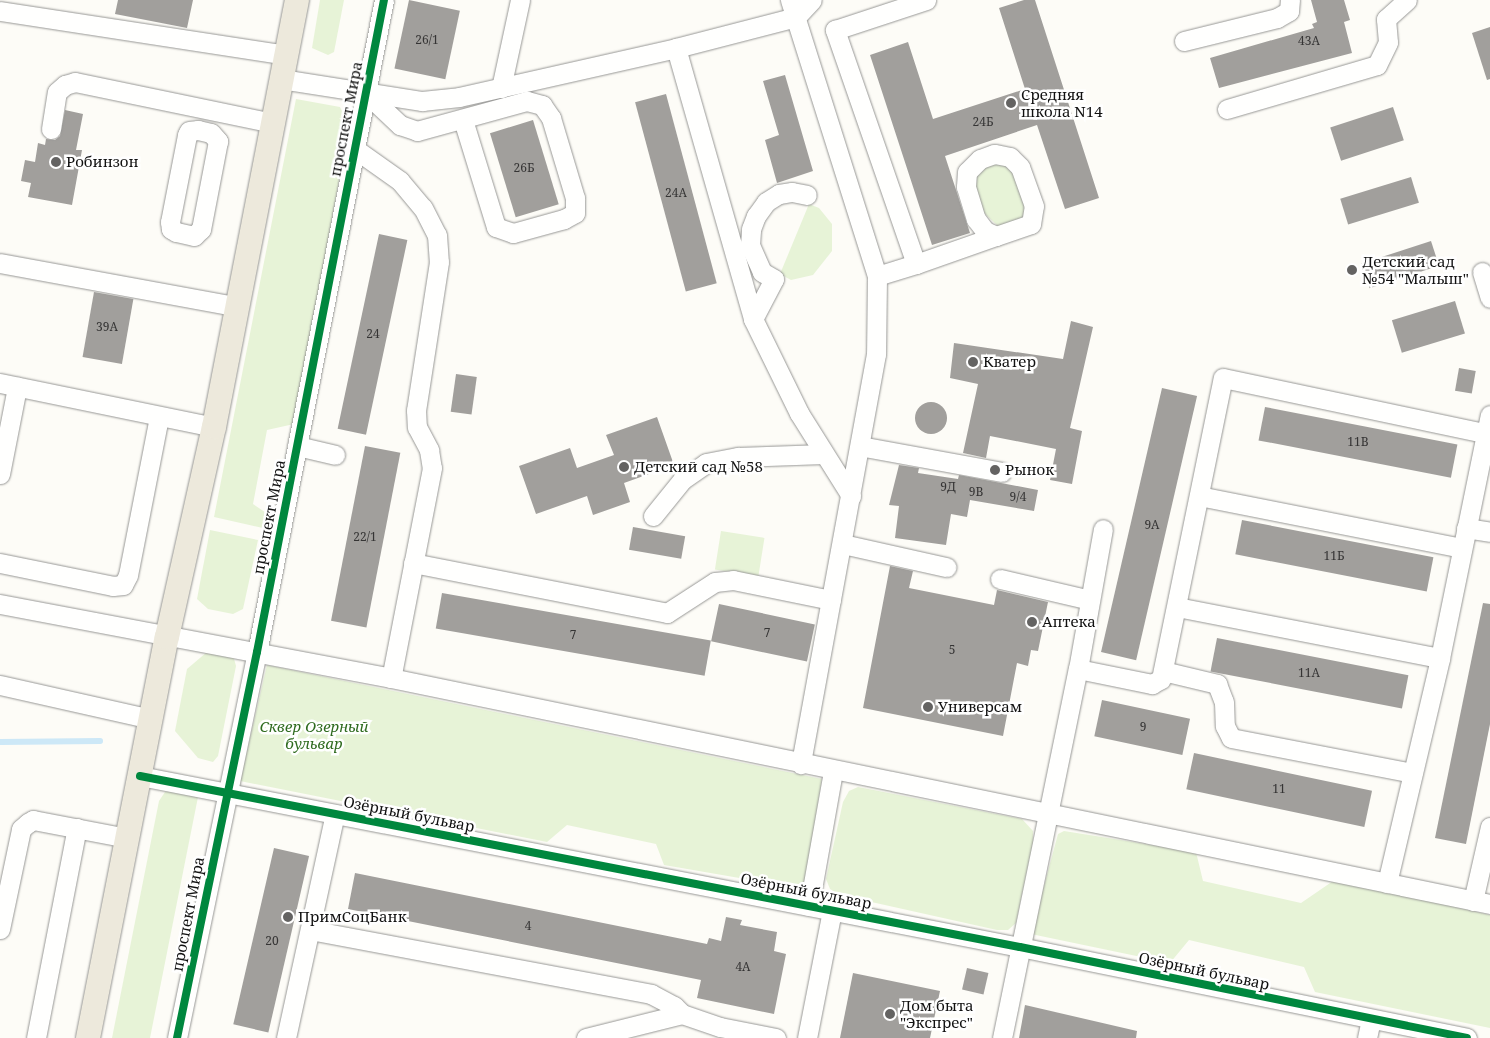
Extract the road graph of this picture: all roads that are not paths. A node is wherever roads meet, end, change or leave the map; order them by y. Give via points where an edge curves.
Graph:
1 (297, 0) edge
2 (384, 0) edge
3 (520, 0) edge
4 (812, 0) edge
5 (926, 0) edge
6 (1290, 0) edge
7 (1407, 0) edge
8 (793, 9) edge
9 (0, 11) edge
10 (1184, 41) dead end
11 (676, 48) junction
12 (287, 56) junction
13 (281, 79) junction
14 (501, 88) junction
15 (366, 93) junction
16 (203, 108) junction
17 (1227, 109) dead end
18 (462, 120) junction
19 (272, 123) junction
20 (51, 129) dead end
21 (198, 130) junction
22 (354, 149) junction
23 (807, 195) dead end
24 (996, 236) junction
25 (0, 263) edge
26 (916, 264) junction
27 (1482, 272) dead end
28 (877, 276) junction
29 (1490, 298) edge
30 (235, 306) junction
31 (752, 319) junction
32 (8, 385) edge
33 (1490, 415) edge
34 (158, 417) junction
35 (214, 427) junction
36 (1485, 433) junction
37 (297, 446) junction
38 (860, 446) junction
39 (824, 454) junction
40 (335, 455) dead end
41 (1002, 472) dead end
42 (0, 474) edge
43 (851, 496) junction
44 (1199, 496) junction
45 (653, 516) dead end
46 (1466, 528) junction
47 (1103, 529) dead end
48 (1490, 532) edge
49 (843, 544) junction
50 (1462, 548) junction
51 (0, 563) edge
52 (413, 563) junction
53 (946, 567) dead end
54 (1000, 579) dead end
55 (832, 600) junction
56 (1090, 600) junction
57 (0, 604) edge
58 (1177, 607) junction
59 (167, 637) junction
60 (257, 652) junction
61 (1440, 658) junction
62 (1078, 669) junction
63 (1164, 672) junction
64 (391, 678) junction
65 (0, 685) edge
66 (151, 719) junction
67 (801, 764) junction
68 (833, 771) junction
69 (1413, 773) junction
70 (140, 776) junction
71 (226, 792) junction
72 (335, 814) junction
73 (1048, 814) junction
74 (1490, 827) edge
75 (78, 828) junction
76 (127, 838) junction
77 (1387, 884) junction
78 (1482, 903) edge
79 (809, 906) junction
80 (832, 910) junction
81 (0, 929) edge
82 (310, 930) junction
83 (1020, 947) junction
84 (682, 1014) junction
85 (1371, 1019) junction
86 (719, 1032) edge
87 (36, 1038) edge
88 (88, 1038) edge
89 (177, 1038) edge
90 (286, 1038) edge
91 (586, 1038) edge
92 (776, 1038) edge
93 (807, 1038) edge
94 (1002, 1038) edge
95 (1367, 1038) edge
96 (1467, 1038) edge

1 - 12 main road
2 - 15 street, проспект Мира
3 - 14 street
4 - 8 street
5 - 26 street via 835,30
6 - 10 street via 1289,11 1277,18
7 - 17 street via 1386,19 1388,42 1377,65
8 - 11 street
8 - 28 street
9 - 12 street
11 - 14 street
11 - 31 street
12 - 13 main road
13 - 15 street
13 - 19 main road
14 - 15 street via 422,101
15 - 18 street via 400,125 417,131
15 - 22 street, проспект Мира
16 - 19 street
16 - 20 street via 75,82 65,84 57,92
16 - 21 street
18 - 18 street via 527,102 542,105 551,118 575,198 575,213 513,233 496,228
19 - 30 main road
21 - 21 street via 189,131 187,135 170,222 171,229 176,232 194,236 201,229 218,141 211,133
22 - 37 street, проспект Мира
22 - 52 street via 400,181 423,208 437,235 439,262 416,410 417,427 429,450 432,468
23 - 31 street via 779,194 766,202 756,216 750,230 750,245 762,272 774,279
24 - 24 street via 1031,224 1034,206 1020,166 1010,157 994,154 980,159 967,172 966,187 976,220 985,231
24 - 26 street
25 - 30 street
26 - 28 street
27 - 29 street
28 - 38 street via 876,354
30 - 35 main road
31 - 39 street via 799,413
32 - 34 street
32 - 42 street
33 - 36 street
34 - 35 street
34 - 51 street via 128,575 123,585 113,586
35 - 59 main road
36 - 44 street via 1223,378
36 - 46 street
37 - 40 street
37 - 60 street, проспект Мира
38 - 41 street
38 - 43 street
39 - 43 street
39 - 45 street via 738,457 706,463 682,480
43 - 49 street
44 - 50 street
44 - 58 street
46 - 48 street
46 - 50 street
47 - 56 street
49 - 53 street
49 - 55 street
50 - 61 street
52 - 55 street via 667,613 715,582 732,580
52 - 64 street
54 - 56 street
55 - 67 street
56 - 62 street
57 - 59 street
58 - 61 street
58 - 63 street
59 - 60 street
59 - 66 main road
60 - 64 street
60 - 71 street, проспект Мира
61 - 69 street
62 - 63 street via 1152,684 1161,679
62 - 73 street
63 - 69 street via 1217,684 1224,702 1225,726 1231,738
64 - 67 street
65 - 66 street
66 - 70 main road
67 - 68 street
68 - 73 street
68 - 79 street
69 - 77 street
70 - 71 street, Озёрный бульвар
70 - 76 main road
71 - 72 street, Озёрный бульвар
71 - 89 street, проспект Мира
72 - 79 street, Озёрный бульвар
72 - 82 street
73 - 77 street
73 - 83 street
74 - 78 street
75 - 76 street
75 - 81 street via 32,820 21,829
75 - 87 street
76 - 88 main road
77 - 78 street
79 - 80 street, Озёрный бульвар
80 - 83 street, Озёрный бульвар
80 - 93 street
82 - 84 street via 651,994
82 - 90 street
83 - 85 street, Озёрный бульвар
83 - 94 street
84 - 86 street
84 - 91 street
85 - 95 street
85 - 96 street, Озёрный бульвар
86 - 92 street

